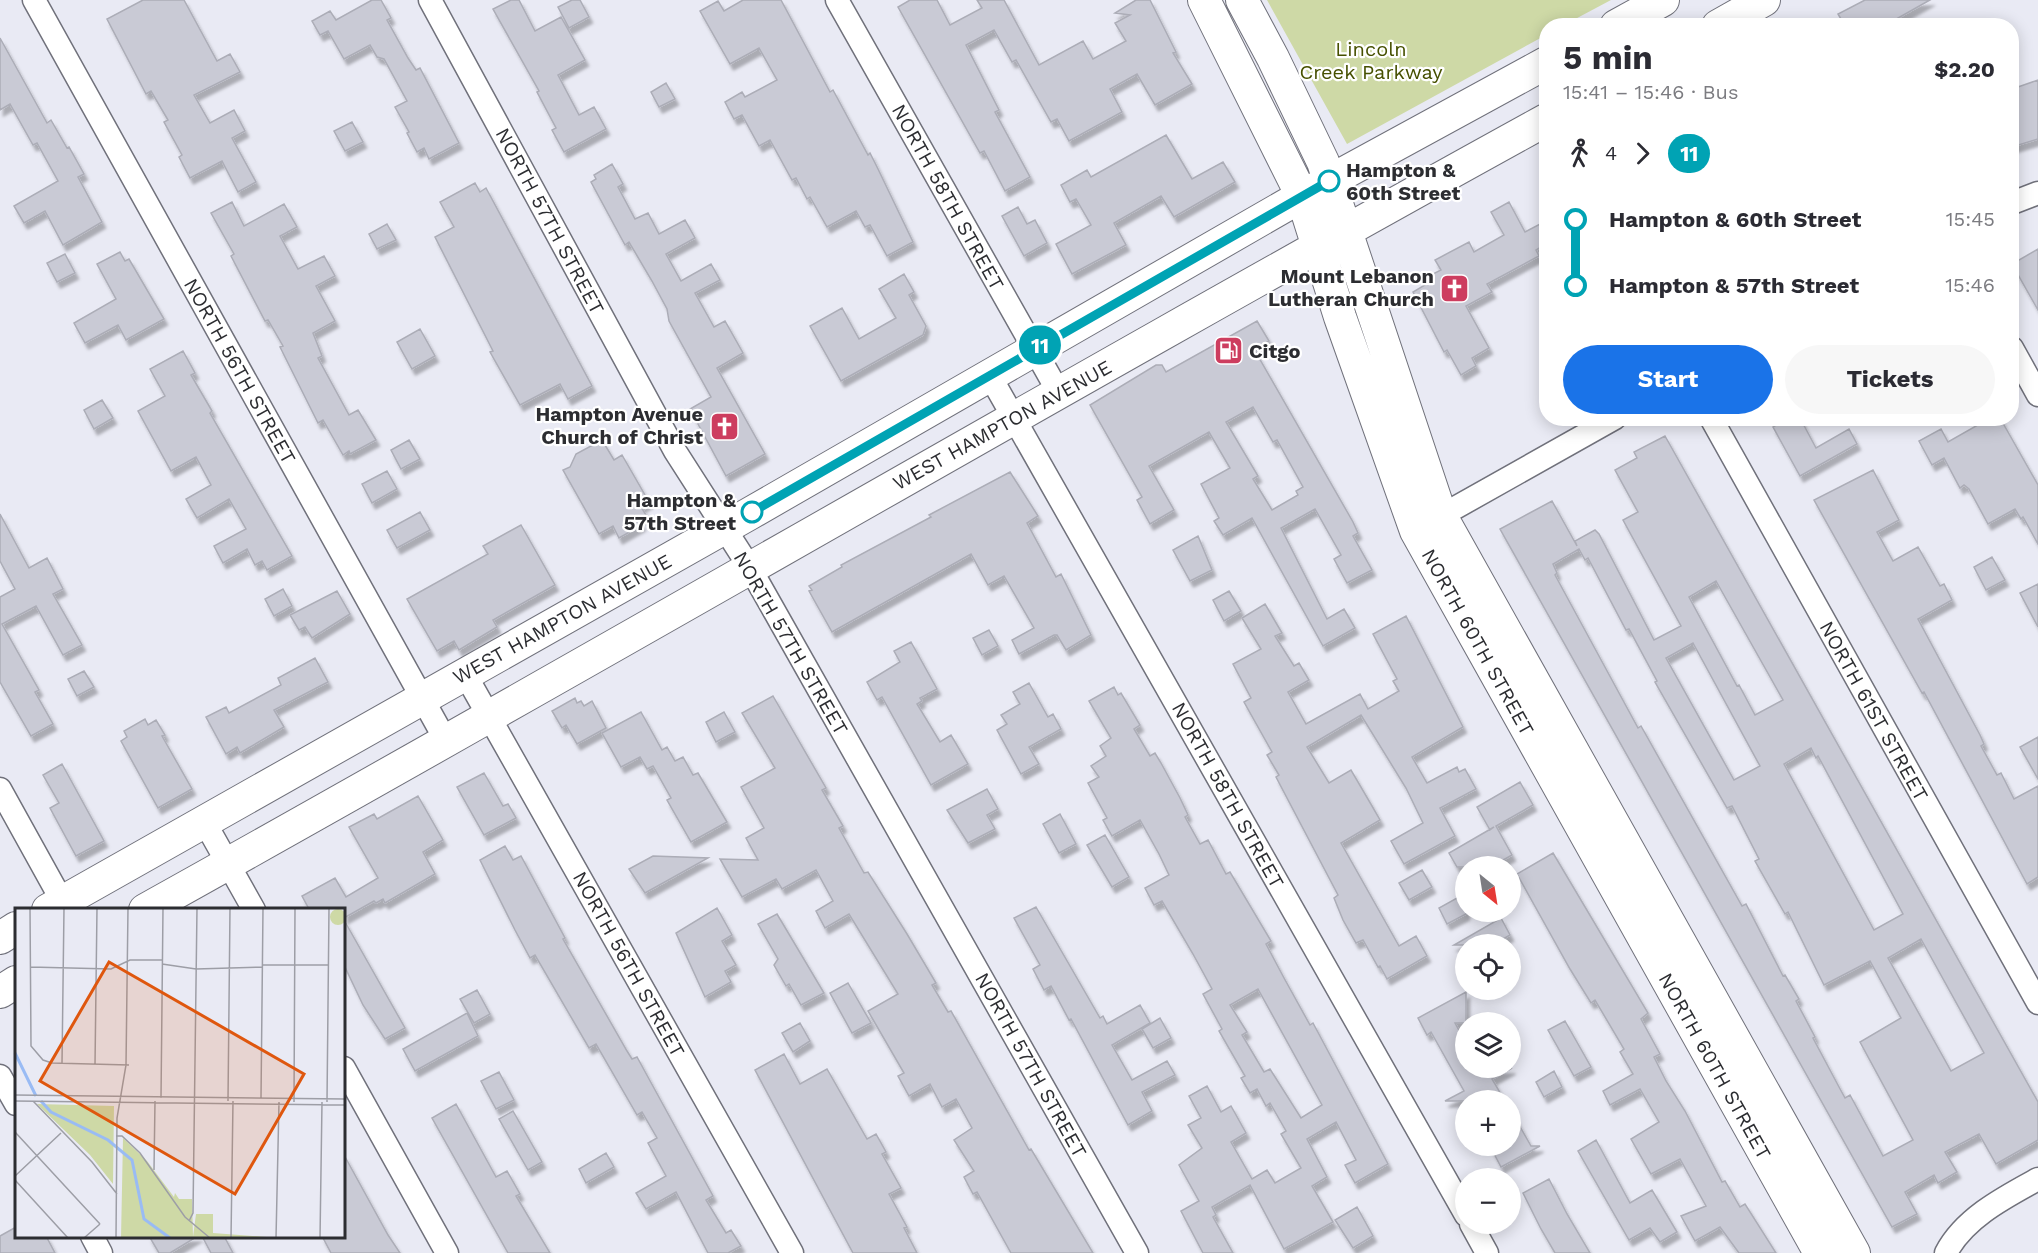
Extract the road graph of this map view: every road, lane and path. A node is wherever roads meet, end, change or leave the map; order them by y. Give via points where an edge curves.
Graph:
1 (34, 0) edge
2 (430, 0) edge
3 (837, 0) edge
4 (1204, 0) edge
5 (1242, 0) edge
6 (1663, 0) edge
7 (1764, 0) edge
8 (1630, 18) edge
9 (1732, 18) edge
10 (1539, 67) edge
11 (1539, 124) edge
12 (1329, 181) junction
13 (2038, 193) edge
14 (1302, 196) junction
15 (2019, 200) edge
16 (1344, 231) junction
17 (1317, 246) junction
18 (1033, 349) junction
19 (2019, 361) edge
20 (990, 376) junction
21 (1059, 393) junction
22 (2038, 395) edge
23 (1015, 417) junction
24 (1602, 426) edge
25 (1715, 426) edge
26 (1428, 523) junction
27 (724, 528) junction
28 (750, 568) junction
29 (465, 674) junction
30 (422, 698) junction
31 (490, 718) junction
32 (446, 741) junction
33 (0, 789) edge
34 (204, 821) junction
35 (228, 863) junction
36 (59, 907) edge
37 (147, 908) edge
38 (253, 908) edge
39 (15, 929) edge
40 (0, 938) edge
41 (15, 983) edge
42 (0, 992) edge
43 (2038, 1003) edge
44 (345, 1070) edge
45 (0, 1076) edge
46 (15, 1102) edge
47 (2038, 1179) edge
48 (1455, 1196) edge
49 (1477, 1234) edge
50 (93, 1238) edge
51 (101, 1253) edge
52 (447, 1253) edge
53 (792, 1253) edge
54 (1137, 1253) edge
55 (1487, 1253) edge
56 (1820, 1253) edge
57 (1854, 1253) edge
58 (1946, 1253) edge

1 - 30 street, NORTH 56TH STREET
2 - 27 street, NORTH 57TH STREET via 671,443
3 - 18 street, NORTH 58TH STREET
4 - 14 main road, NORTH 60TH STREET
5 - 12 main road, NORTH 60TH STREET
6 - 8 main road
7 - 9 main road
10 - 12 main road, WEST HAMPTON AVENUE
11 - 16 main road, WEST HAMPTON AVENUE
12 - 14 main road, WEST HAMPTON AVENUE
12 - 16 main road, NORTH 60TH STREET
13 - 15 street
14 - 17 main road, NORTH 60TH STREET
14 - 18 main road, WEST HAMPTON AVENUE
16 - 17 main road, WEST HAMPTON AVENUE
16 - 26 main road, NORTH 60TH STREET
17 - 21 main road, WEST HAMPTON AVENUE
17 - 26 main road, NORTH 60TH STREET
18 - 20 main road, WEST HAMPTON AVENUE
18 - 21 street, NORTH 58TH STREET
19 - 22 street
20 - 23 street, NORTH 58TH STREET
20 - 27 main road, WEST HAMPTON AVENUE
21 - 23 main road, WEST HAMPTON AVENUE
23 - 28 main road, WEST HAMPTON AVENUE
23 - 48 street, NORTH 58TH STREET
24 - 26 street
25 - 43 street, NORTH 61ST STREET
26 - 56 main road, NORTH 60TH STREET
26 - 57 main road, NORTH 60TH STREET
27 - 28 street, NORTH 57TH STREET
27 - 29 main road, WEST HAMPTON AVENUE
28 - 31 main road, WEST HAMPTON AVENUE
28 - 54 street, NORTH 57TH STREET
29 - 30 main road, WEST HAMPTON AVENUE
29 - 31 street, NORTH 56TH STREET
30 - 32 street, NORTH 56TH STREET
30 - 34 main road, WEST HAMPTON AVENUE
31 - 32 main road, WEST HAMPTON AVENUE
31 - 53 street, NORTH 56TH STREET
32 - 35 main road, WEST HAMPTON AVENUE
33 - 36 street
34 - 35 street
34 - 36 main road, WEST HAMPTON AVENUE
35 - 37 main road, WEST HAMPTON AVENUE
35 - 38 street
39 - 40 main road
41 - 42 main road
44 - 52 street
45 - 46 street
47 - 58 street via 1991,1205 1951,1243
49 - 55 street
50 - 51 street

